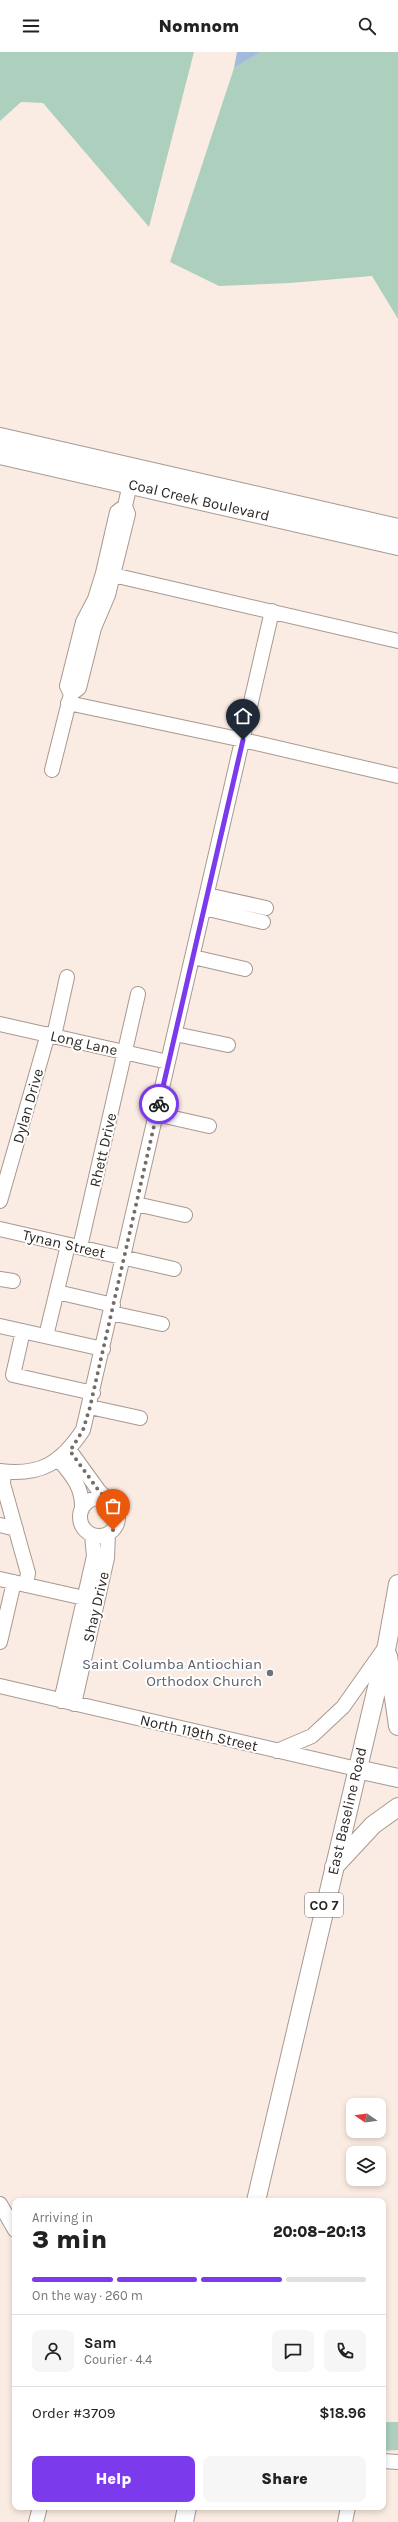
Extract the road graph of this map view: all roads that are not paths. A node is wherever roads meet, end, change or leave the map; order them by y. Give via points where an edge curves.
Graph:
1 (0, 427) edge
2 (0, 437) edge
3 (0, 455) edge
4 (126, 465) junction
5 (130, 485) junction
6 (125, 506) junction
7 (398, 528) edge
8 (398, 546) edge
9 (113, 575) junction
10 (272, 611) junction
11 (398, 641) edge
12 (70, 699) junction
13 (243, 740) junction
14 (52, 770) dead end
15 (398, 776) edge
16 (207, 894) junction
17 (204, 908) junction
18 (266, 908) dead end
19 (263, 922) dead end
20 (193, 957) junction
21 (245, 969) dead end
22 (67, 977) dead end
23 (138, 994) dead end
24 (0, 1024) edge
25 (175, 1034) junction
26 (51, 1035) junction
27 (228, 1046) dead end
28 (125, 1052) junction
29 (168, 1062) junction
30 (156, 1114) junction
31 (209, 1126) dead end
32 (0, 1201) edge
33 (136, 1204) junction
34 (185, 1216) dead end
35 (0, 1229) edge
36 (74, 1246) junction
37 (124, 1257) junction
38 (174, 1269) dead end
39 (57, 1292) junction
40 (112, 1309) junction
41 (162, 1324) dead end
42 (0, 1326) edge
43 (23, 1331) junction
44 (46, 1336) junction
45 (103, 1349) junction
46 (93, 1393) junction
47 (90, 1407) junction
48 (140, 1418) dead end
49 (64, 1455) junction
50 (2, 1472) edge
51 (108, 1500) junction
52 (82, 1509) junction
53 (0, 1525) edge
54 (16, 1529) junction
55 (92, 1534) junction
56 (108, 1534) junction
57 (13, 1582) edge
58 (398, 1584) edge
59 (84, 1598) junction
60 (0, 1642) edge
61 (387, 1645) junction
62 (0, 1686) edge
63 (67, 1702) junction
64 (398, 1726) edge
65 (277, 1750) junction
66 (357, 1769) junction
67 (398, 1778) edge
68 (398, 1807) edge
69 (333, 1868) junction
70 (257, 2198) edge
71 (0, 2204) edge
72 (12, 2225) edge
73 (386, 2461) edge
74 (398, 2462) edge
75 (39, 2510) edge
76 (187, 2510) edge
77 (347, 2510) edge
78 (36, 2522) edge
79 (184, 2522) edge
80 (345, 2522) edge

1 - 4 main road via 42,436
2 - 4 main road, Coal Creek Boulevard
3 - 5 main road, Coal Creek Boulevard
4 - 5 street
4 - 7 main road, Coal Creek Boulevard
5 - 6 street
5 - 8 main road, Coal Creek Boulevard
6 - 9 street via 128,514
6 - 12 street via 117,512 95,599 83,622 67,686
9 - 10 street
9 - 12 street via 85,656 79,688
10 - 11 street
10 - 13 street
12 - 13 street
12 - 14 street
13 - 15 street
13 - 16 street
16 - 17 street
16 - 18 street
17 - 19 street
17 - 20 street
20 - 21 street
20 - 25 street
22 - 26 street, Dylan Drive
23 - 28 street, Rhett Drive
24 - 26 street, Long Lane
25 - 27 street
25 - 29 street
26 - 28 street, Long Lane
26 - 32 street, Dylan Drive
28 - 29 street, Long Lane
28 - 36 street, Rhett Drive
29 - 30 street
30 - 31 street
30 - 33 street
33 - 34 street
33 - 37 street
35 - 36 street, Tynan Street
36 - 37 street, Tynan Street
36 - 39 street, Rhett Drive
37 - 38 street, Tynan Street
37 - 40 street
39 - 40 street
39 - 44 street, Rhett Drive
40 - 41 street
40 - 45 street
42 - 43 street
43 - 44 street
43 - 46 street via 13,1375
44 - 45 street
45 - 46 street
46 - 47 street
47 - 48 street
47 - 49 street via 83,1430
49 - 50 street via 28,1472
49 - 51 street, Shay Drive
49 - 52 street, Shay Drive via 83,1497
50 - 54 street
51 - 52 street via 90,1500
51 - 56 street, Shay Drive via 113,1503 118,1513 116,1525
52 - 55 street, Shay Drive via 81,1521
53 - 54 street
54 - 57 street via 28,1573
55 - 56 street
55 - 59 street, Shay Drive via 94,1556
56 - 63 street, Shay Drive via 107,1558
57 - 59 street
57 - 60 street
58 - 61 main road, East Baseline Road / CO 7
59 - 63 street, Shay Drive
61 - 64 main road
61 - 65 street via 343,1707 312,1736
61 - 66 main road, East Baseline Road / CO 7
62 - 63 street, North 119th Street
63 - 65 street, North 119th Street
65 - 66 street, North 119th Street
66 - 67 main road, North 119th Street
66 - 69 main road, East Baseline Road / CO 7
68 - 69 main road via 373,1825
69 - 70 main road, East Baseline Road / CO 7
71 - 72 street
73 - 74 street
75 - 78 street
76 - 79 main road
77 - 80 street

